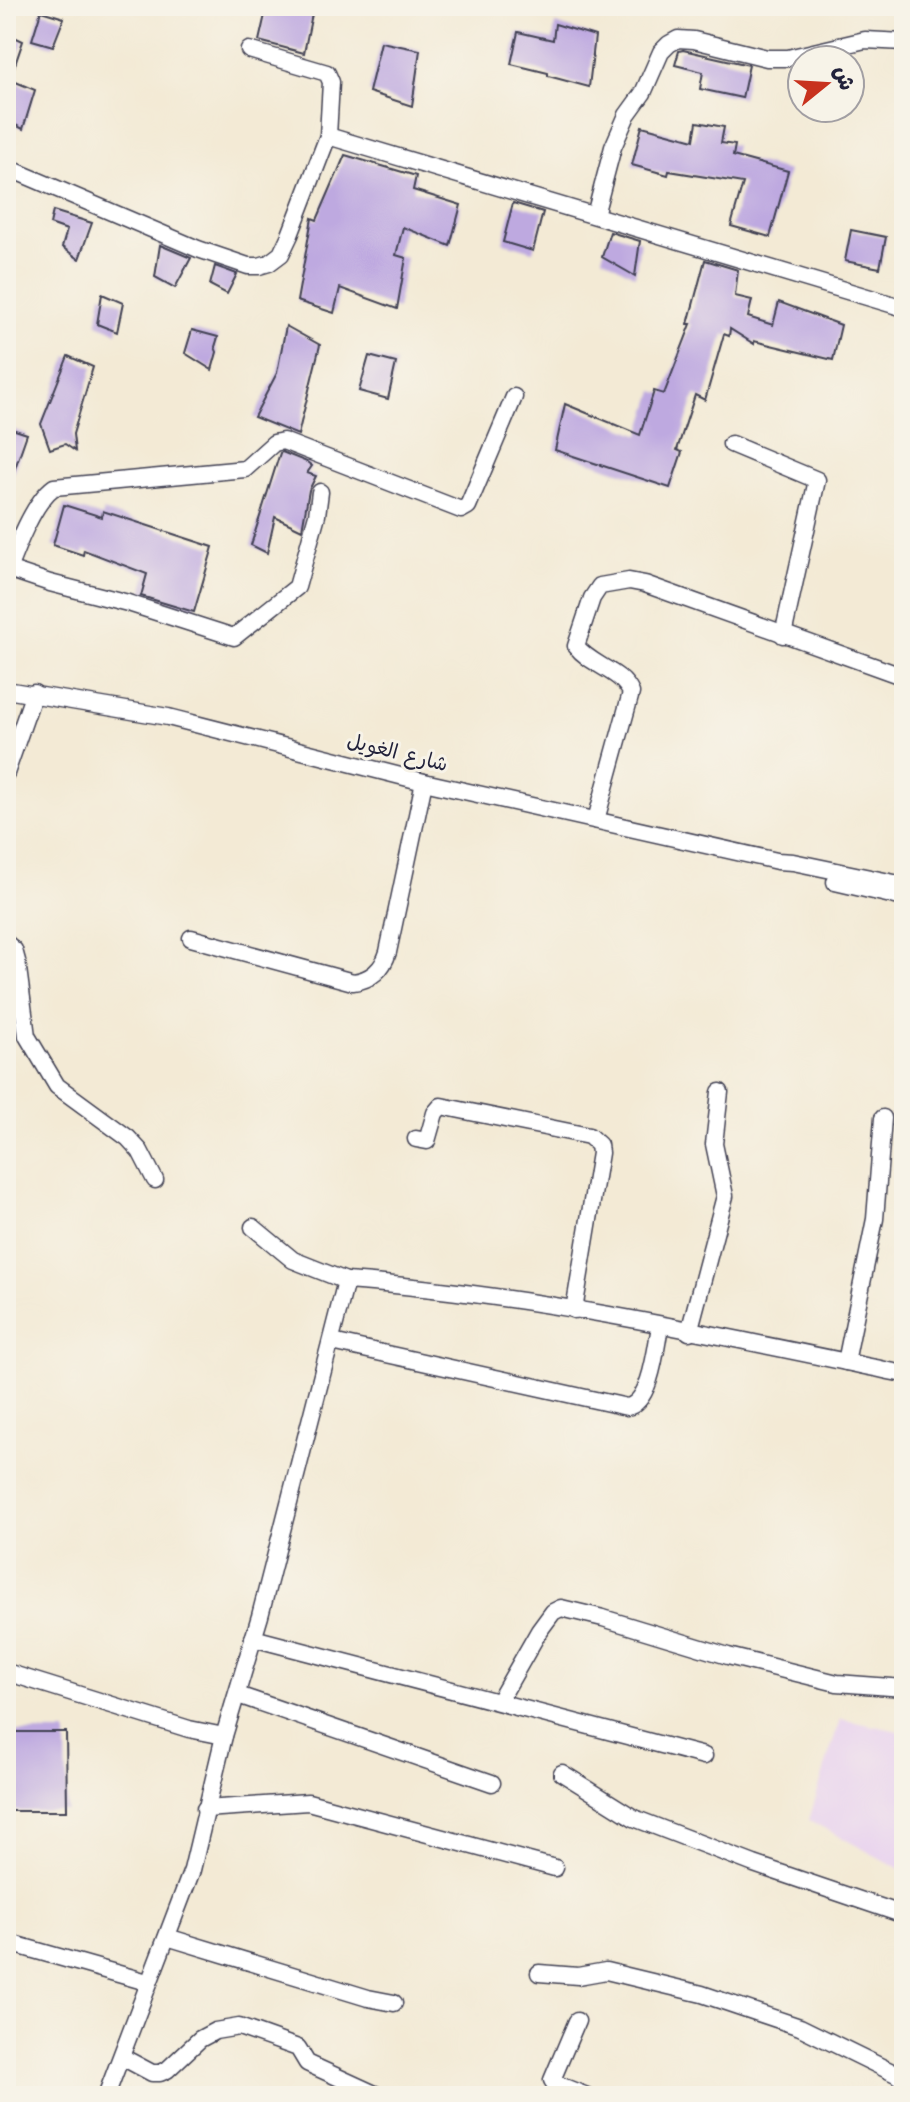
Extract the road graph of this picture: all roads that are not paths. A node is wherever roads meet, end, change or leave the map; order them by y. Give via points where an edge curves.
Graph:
1 (904, 42) edge
2 (249, 50) dead end
3 (328, 136) junction
4 (6, 167) edge
5 (595, 215) junction
6 (904, 308) edge
7 (514, 397) dead end
8 (731, 444) dead end
9 (320, 492) dead end
10 (7, 572) edge
11 (783, 635) junction
12 (904, 677) edge
13 (6, 690) edge
14 (34, 693) junction
15 (6, 773) edge
16 (424, 782) junction
17 (596, 820) junction
18 (777, 861) junction
19 (904, 885) edge
20 (904, 898) edge
21 (191, 938) dead end
22 (6, 943) edge
23 (720, 1092) dead end
24 (883, 1118) dead end
25 (416, 1139) dead end
26 (155, 1180) dead end
27 (253, 1227) dead end
28 (346, 1281) junction
29 (574, 1310) junction
30 (660, 1326) junction
31 (689, 1332) junction
32 (332, 1342) junction
33 (846, 1362) junction
34 (904, 1374) edge
35 (253, 1638) junction
36 (6, 1672) edge
37 (904, 1688) edge
38 (238, 1695) junction
39 (499, 1701) junction
40 (224, 1736) junction
41 (704, 1756) dead end
42 (562, 1773) dead end
43 (492, 1783) dead end
44 (205, 1809) junction
45 (555, 1868) dead end
46 (904, 1915) edge
47 (167, 1937) junction
48 (6, 1942) edge
49 (539, 1973) dead end
50 (147, 1982) junction
51 (394, 2003) dead end
52 (577, 2021) dead end
53 (122, 2057) junction
54 (904, 2078) edge
55 (106, 2096) edge
56 (379, 2096) edge
57 (587, 2096) edge

1 - 5 street via 865,40 788,58 694,40 669,44 613,147
2 - 3 street via 327,73
3 - 4 street via 281,254 259,266 198,249
3 - 5 street
5 - 6 street
7 - 10 street via 468,506 461,510 283,441 245,469 54,487 44,496
8 - 11 street via 817,480
9 - 10 street via 297,587 234,637
11 - 12 street
11 - 17 street via 645,584 609,582 595,590 576,646 620,678 631,693
13 - 14 street, شارع الغويل
14 - 15 street
14 - 16 street, شارع الغويل via 168,717
16 - 17 street, شارع الغويل
16 - 21 street via 388,952 377,972 353,982
17 - 18 street, شارع الغويل
18 - 19 street, شارع الغويل
18 - 20 street, شارع الغويل via 795,873
22 - 26 street via 17,961 27,1036 57,1086 128,1138
23 - 31 street via 714,1144 725,1196
24 - 33 street via 875,1219
25 - 29 street via 427,1141 441,1106 595,1140 600,1153
27 - 28 street via 293,1260
28 - 29 street via 483,1294
28 - 32 street
29 - 30 street
30 - 31 street
30 - 32 street via 647,1385 641,1399 627,1407
31 - 33 street
32 - 35 street
33 - 34 street
35 - 38 street
35 - 39 street
36 - 40 street
37 - 39 street via 837,1683 561,1608 539,1631
38 - 40 street
38 - 43 street
39 - 41 street
40 - 44 street
42 - 46 street via 634,1818
44 - 45 street via 308,1802
44 - 47 street via 192,1870
47 - 50 street
47 - 51 street
48 - 50 street
49 - 54 street via 578,1976 606,1971 702,1994 800,2027
50 - 53 street
52 - 57 street via 552,2080
53 - 55 street
53 - 56 street via 160,2073 200,2039 239,2027 298,2048 307,2063

